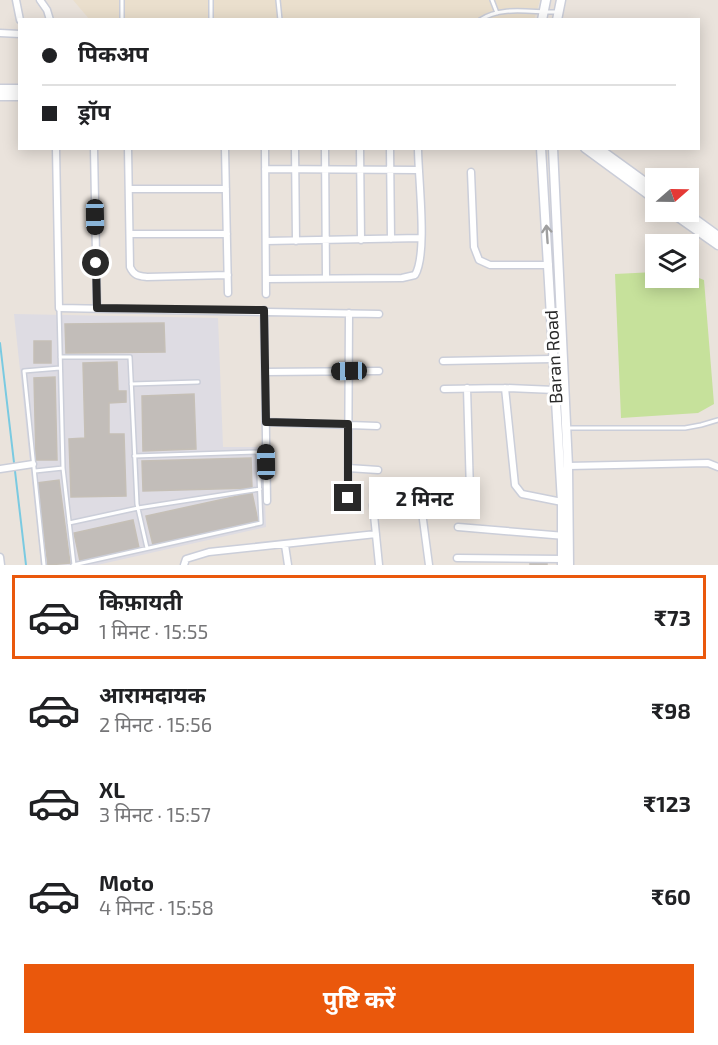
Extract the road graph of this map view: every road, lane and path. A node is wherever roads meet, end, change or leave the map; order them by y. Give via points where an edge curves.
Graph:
1 (16, 0) edge
2 (40, 0) edge
3 (122, 0) edge
4 (211, 0) edge
5 (278, 0) edge
6 (492, 0) edge
7 (546, 0) edge
8 (561, 0) edge
9 (497, 13) junction
10 (542, 16) edge
11 (557, 16) edge
12 (20, 18) edge
13 (49, 18) edge
14 (122, 18) edge
15 (211, 18) edge
16 (280, 18) edge
17 (483, 18) edge
18 (0, 33) edge
19 (18, 34) edge
20 (0, 89) edge
21 (18, 89) edge
22 (0, 96) edge
23 (18, 96) edge
24 (56, 150) edge
25 (94, 150) edge
26 (128, 150) edge
27 (225, 150) edge
28 (265, 150) edge
29 (295, 150) edge
30 (325, 150) edge
31 (360, 150) edge
32 (390, 150) edge
33 (418, 150) edge
34 (541, 150) edge
35 (553, 150) edge
36 (588, 150) edge
37 (601, 150) edge
38 (265, 169) junction
39 (295, 170) junction
40 (325, 170) junction
41 (360, 170) junction
42 (390, 170) junction
43 (418, 170) junction
44 (471, 172) dead end
45 (645, 182) edge
46 (129, 189) junction
47 (226, 189) junction
48 (645, 192) edge
49 (688, 222) edge
50 (697, 222) edge
51 (130, 234) junction
52 (227, 234) junction
53 (421, 238) junction
54 (391, 239) junction
55 (718, 239) edge
56 (325, 240) junction
57 (361, 240) junction
58 (266, 241) junction
59 (296, 241) junction
60 (549, 265) junction
61 (228, 275) junction
62 (326, 278) junction
63 (266, 279) junction
64 (228, 293) dead end
65 (266, 294) dead end
66 (59, 308) junction
67 (97, 308) junction
68 (264, 310) junction
69 (349, 313) junction
70 (379, 314) dead end
71 (60, 357) junction
72 (553, 359) junction
73 (442, 361) dead end
74 (60, 368) junction
75 (349, 371) junction
76 (379, 371) dead end
77 (265, 372) junction
78 (198, 382) dead end
79 (131, 384) junction
80 (466, 388) junction
81 (505, 388) junction
82 (444, 389) dead end
83 (555, 390) junction
84 (718, 420) edge
85 (266, 422) junction
86 (348, 424) junction
87 (377, 426) dead end
88 (566, 428) junction
89 (134, 456) junction
90 (568, 466) junction
91 (718, 467) edge
92 (34, 468) junction
93 (63, 468) junction
94 (348, 468) junction
95 (1, 469) edge
96 (378, 470) dead end
97 (260, 489) junction
98 (470, 492) dead end
99 (420, 497) dead end
100 (348, 498) dead end
101 (267, 501) dead end
102 (562, 502) junction
103 (372, 505) dead end
104 (138, 508) junction
105 (69, 523) junction
106 (458, 527) dead end
107 (376, 534) junction
108 (566, 536) junction
109 (285, 545) junction
110 (147, 548) junction
111 (457, 558) dead end
112 (0, 559) edge
113 (565, 563) edge
114 (1, 565) edge
115 (44, 565) edge
116 (73, 565) edge
117 (184, 565) edge
118 (288, 565) edge
119 (379, 565) edge
120 (429, 565) edge

1 - 12 street
2 - 13 street
3 - 14 lane
4 - 15 lane
5 - 16 lane
6 - 9 lane
7 - 10 main road
8 - 11 main road
9 - 10 lane via 509,10
9 - 17 lane
10 - 11 lane
18 - 19 street
20 - 21 main road
22 - 23 main road
24 - 66 street
25 - 67 street
26 - 46 street
27 - 47 street
28 - 38 street
29 - 39 street
30 - 40 street
31 - 41 street
32 - 42 street
33 - 43 street
60 -> 34 main road, Baran Road
35 - 88 main road, Baran Road
36 - 48 main road
37 - 45 main road
38 - 39 street
38 - 58 street
39 - 40 street
39 - 59 street
40 - 41 street
40 - 56 street
41 - 42 street
41 - 57 street
42 - 43 street
42 - 54 street
43 - 53 street
44 - 60 street via 474,247 479,260 490,265
46 - 47 street
46 - 51 street
47 - 52 street
49 - 55 main road
50 - 55 main road
51 - 52 street
51 - 61 street via 130,267 138,276
52 - 61 street
53 - 54 street
53 - 62 street via 420,264 415,275
54 - 57 street
56 - 57 street
56 - 59 street
56 - 62 street
58 - 59 street
58 - 63 street
60 - 72 main road, Baran Road
61 - 64 street
62 - 63 street
63 - 65 street
66 - 67 street
66 - 71 lane
67 - 68 street
68 - 69 street
68 - 77 street
69 - 70 street
69 - 75 street
71 - 74 lane
71 - 79 lane via 130,357
72 - 73 street
72 - 83 main road, Baran Road
74 - 92 lane via 24,371
74 - 93 lane
75 - 76 street
75 - 77 street
75 - 86 street
77 - 85 street
78 - 79 lane
79 - 89 lane
80 - 81 street
80 - 82 street
80 - 98 street
81 - 83 street
81 - 102 street via 514,485 522,494
83 - 102 main road, Baran Road
84 - 88 lane via 685,428
85 - 86 street
85 - 101 street
86 - 87 street
86 - 94 street
88 - 90 main road, Baran Road
89 - 97 lane via 258,452
89 - 104 lane
90 - 91 street via 708,462
90 - 108 main road, Baran Road
92 - 93 lane
92 - 95 street
92 - 115 lane
93 - 105 lane
94 - 96 street
94 - 100 street
97 - 104 lane
97 - 110 lane via 261,523
99 - 120 street
102 - 108 main road, Baran Road
103 - 107 street
104 - 105 lane
104 - 110 lane
105 - 116 lane
106 - 108 street
107 - 109 street
107 - 119 street
108 - 113 main road, Baran Road
109 - 117 street via 194,555
109 - 118 street
110 - 116 lane
111 - 113 street
112 - 114 street

